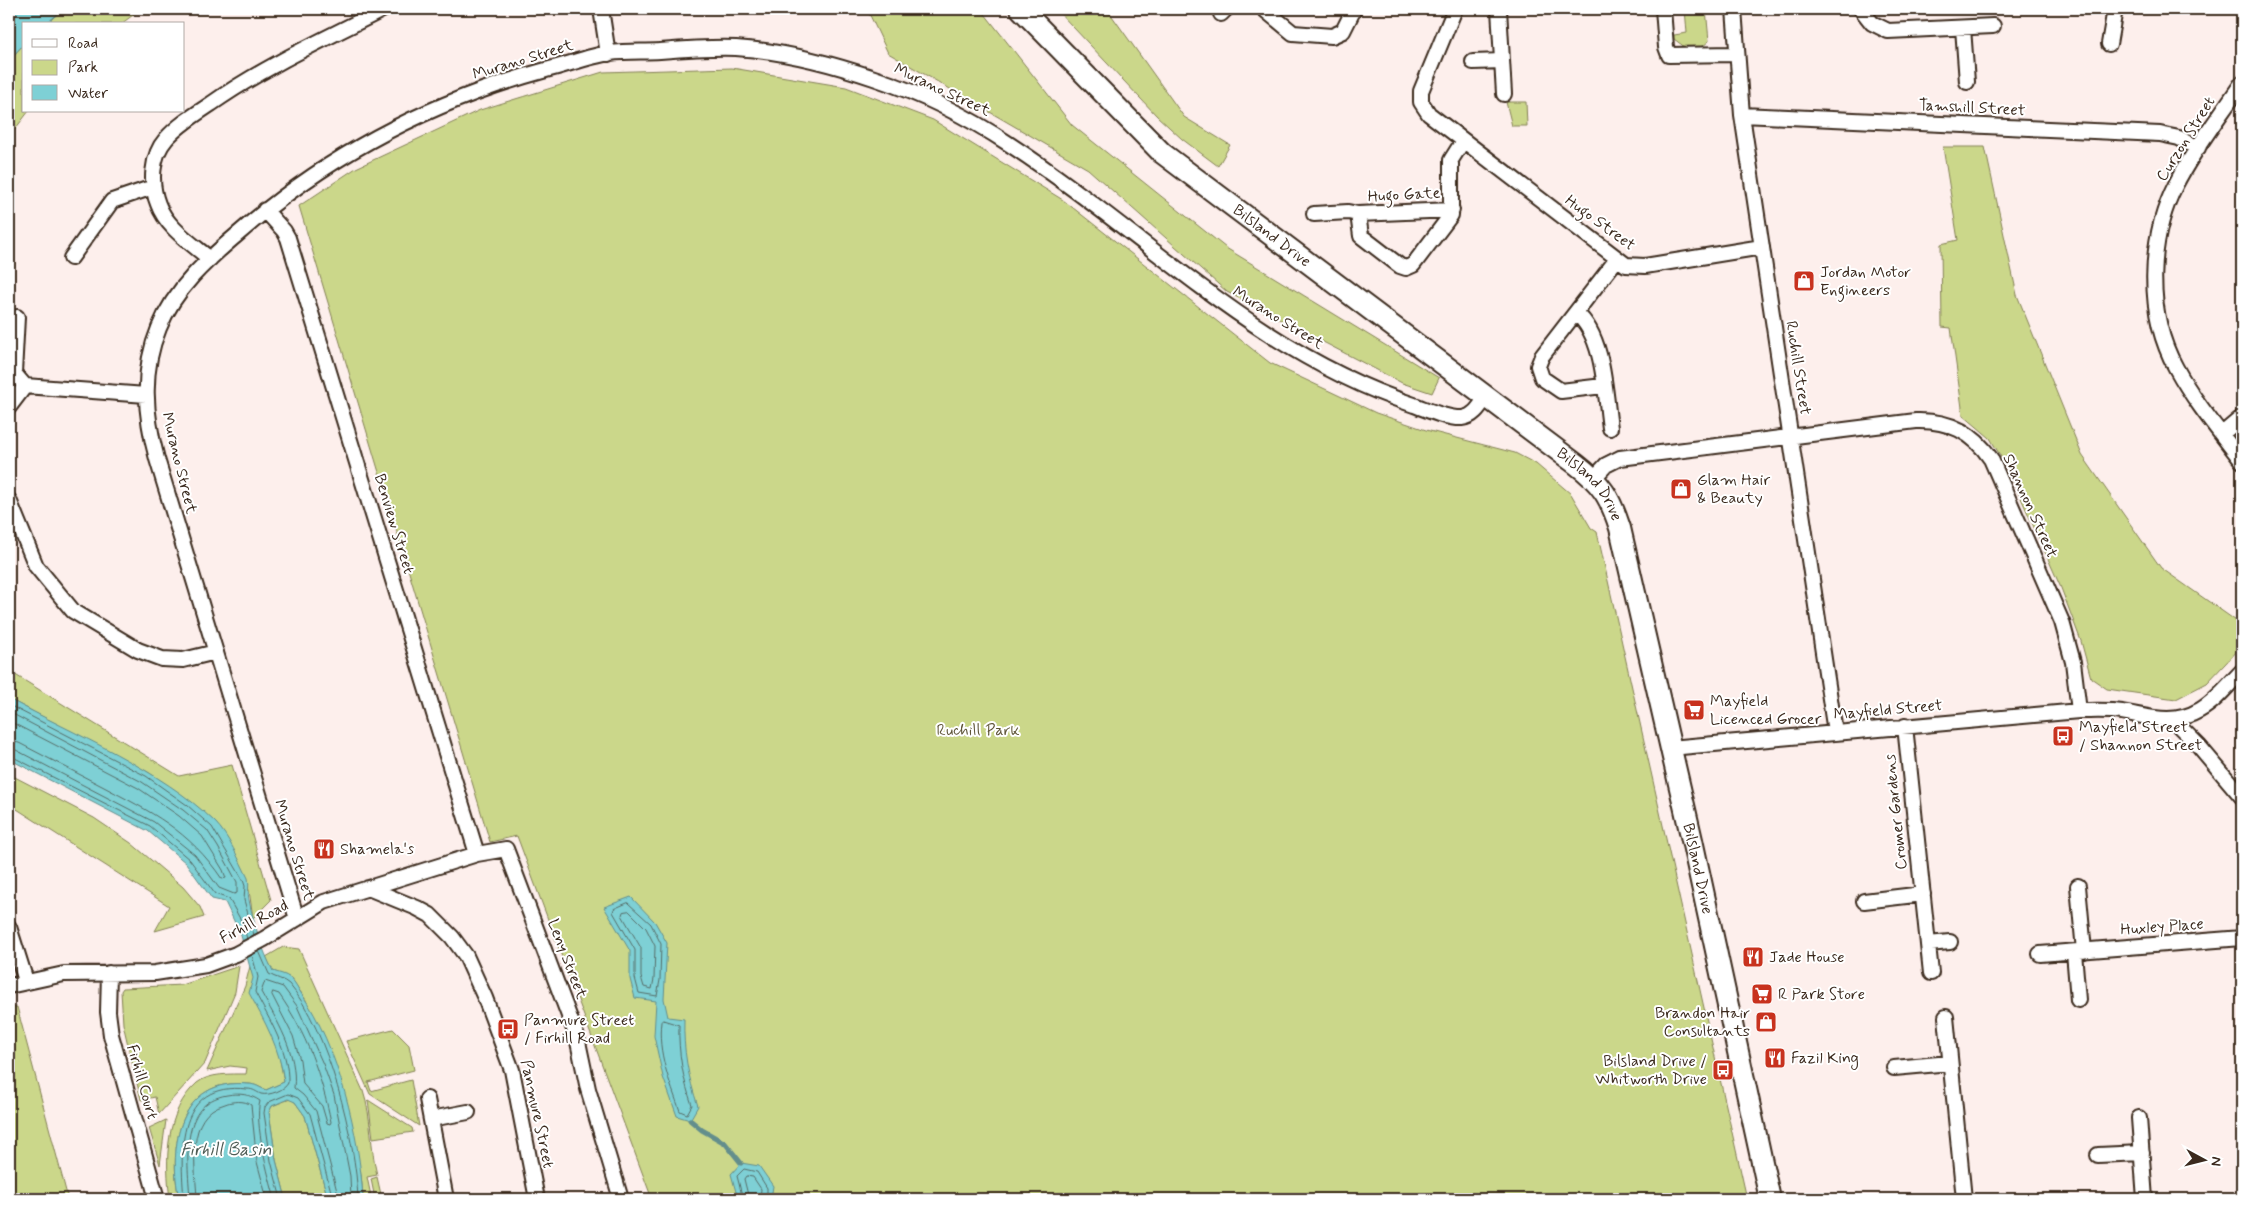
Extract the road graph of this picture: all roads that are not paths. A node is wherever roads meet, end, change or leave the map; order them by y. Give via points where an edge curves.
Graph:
1 (384, 9) edge
2 (602, 9) edge
3 (1022, 9) edge
4 (1264, 9) edge
5 (1354, 9) edge
6 (1455, 9) edge
7 (1499, 9) edge
8 (1663, 9) edge
9 (1734, 9) edge
10 (1861, 9) edge
11 (2115, 9) edge
12 (1993, 26) dead end
13 (1963, 28) junction
14 (2108, 44) dead end
15 (608, 54) junction
16 (1736, 54) junction
17 (1502, 61) junction
18 (1472, 62) dead end
19 (1967, 82) dead end
20 (2242, 83) edge
21 (1504, 94) dead end
22 (1742, 115) junction
23 (1463, 141) junction
24 (2198, 148) junction
25 (153, 187) junction
26 (265, 210) junction
27 (1452, 210) junction
28 (1314, 214) dead end
29 (1358, 214) junction
30 (1762, 247) junction
31 (71, 258) dead end
32 (210, 258) junction
33 (1617, 259) junction
34 (1576, 313) junction
35 (17, 317) dead end
36 (25, 386) junction
37 (1604, 386) junction
38 (146, 395) junction
39 (1486, 397) junction
40 (9, 408) edge
41 (2242, 417) edge
42 (1610, 428) dead end
43 (2222, 434) junction
44 (1791, 438) junction
45 (2242, 461) edge
46 (1594, 478) junction
47 (9, 500) edge
48 (216, 652) junction
49 (2242, 671) edge
50 (2079, 711) junction
51 (2173, 720) junction
52 (1905, 726) junction
53 (1835, 732) junction
54 (1670, 748) junction
55 (2242, 797) edge
56 (506, 849) joint
57 (478, 854) junction
58 (2078, 886) dead end
59 (368, 888) junction
60 (1923, 894) junction
61 (1864, 901) dead end
62 (297, 919) junction
63 (9, 926) edge
64 (2242, 938) edge
65 (1950, 942) dead end
66 (1928, 944) junction
67 (2079, 951) junction
68 (2040, 954) dead end
69 (109, 973) junction
70 (1931, 974) dead end
71 (26, 981) junction
72 (9, 986) edge
73 (2078, 1000) dead end
74 (1946, 1017) dead end
75 (1950, 1063) junction
76 (1894, 1068) dead end
77 (427, 1099) dead end
78 (468, 1112) dead end
79 (2139, 1118) dead end
80 (431, 1119) junction
81 (2142, 1153) junction
82 (2098, 1155) dead end
83 (157, 1199) edge
84 (446, 1199) edge
85 (537, 1199) edge
86 (621, 1199) edge
87 (1770, 1199) edge
88 (1964, 1199) edge
89 (2146, 1199) edge

1 - 25 street via 239,84 187,120 165,139 154,164
2 - 15 street
3 - 39 main road, Bilsland Drive via 1162,153
4 - 5 street via 1293,33 1332,36 1343,31
6 - 23 street, Hugo Street via 1420,97 1426,111
7 - 17 street
8 - 16 street via 1669,55
9 - 16 street, Ruchill Street
10 - 13 street via 1872,22 1888,31
11 - 14 street
12 - 13 street
13 - 19 street
15 - 26 street, Murano Street via 506,81 412,118 305,180
15 - 39 street, Murano Street via 736,48 840,68 911,91 954,111 1010,144 1240,316 1313,361 1377,392 1452,417 1467,418
16 - 22 street, Ruchill Street
17 - 18 street
17 - 21 street
20 - 24 street, Curzon Street
22 - 24 street, Tamshill Street via 2160,134 2179,138
22 - 30 street, Ruchill Street
23 - 27 street, Hugo Gate via 1451,160
23 - 33 street, Hugo Street
24 - 43 street, Curzon Street via 2176,183 2164,215 2156,253 2155,288 2161,330 2170,357
25 - 31 street via 112,200
25 - 32 street via 166,218
26 - 32 street, Murano Street
26 - 57 street, Benview Street via 287,236
27 - 29 street, Hugo Gate
27 - 29 street, Hugo Gate via 1450,218 1416,262 1406,268 1363,239 1358,230
28 - 29 street, Hugo Gate
30 - 33 street, Hugo Street via 1639,266 1628,266
30 - 44 street, Ruchill Street
32 - 38 street, Murano Street via 187,282 159,327 146,375
33 - 34 street
34 - 37 street via 1588,325 1597,343
34 - 37 street via 1540,360 1540,375 1561,391
35 - 36 street via 14,373
36 - 38 street
36 - 40 street
37 - 42 street
38 - 48 street, Murano Street via 157,459
39 - 46 main road, Bilsland Drive
41 - 43 street
43 - 45 street, Curzon Street
44 - 46 street, Shannon Street via 1620,458 1606,465
44 - 50 street, Shannon Street via 1928,421 1948,424 1977,441 1991,459 2062,622 2073,662
44 - 53 street, Ruchill Street
46 - 54 main road, Bilsland Drive via 1609,497 1620,528
47 - 48 street via 36,566 73,611 138,650 162,659 183,660
48 - 62 street, Murano Street
49 - 51 street via 2208,705
50 - 51 street, Mayfield Street via 2120,712
50 - 52 street, Mayfield Street
51 - 55 street
52 - 53 street, Mayfield Street
52 - 60 street, Cromer Gardens
53 - 54 street, Mayfield Street
54 - 87 main road, Bilsland Drive
56 - 57 street, Firhill Road
56 - 86 street, Leny Street via 577,1037 588,1089
57 - 59 street, Firhill Road
58 - 67 street
59 - 62 street, Firhill Road via 324,902
59 - 85 street, Panmure Street via 430,915 466,956 512,1070
60 - 61 street
60 - 66 street, Cromer Gardens
62 - 69 street, Firhill Road via 236,954 206,965 177,971
63 - 71 street
64 - 67 street, Huxley Place
65 - 66 street
66 - 70 street, Cromer Gardens
67 - 68 street, Huxley Place
67 - 73 street
69 - 71 street, Firhill Road via 64,974
69 - 83 street, Firhill Court via 111,1035
71 - 72 street, Firhill Road
74 - 75 street
75 - 76 street
75 - 88 street
77 - 80 street
78 - 80 street
79 - 81 street
80 - 84 street
81 - 82 street
81 - 89 street

